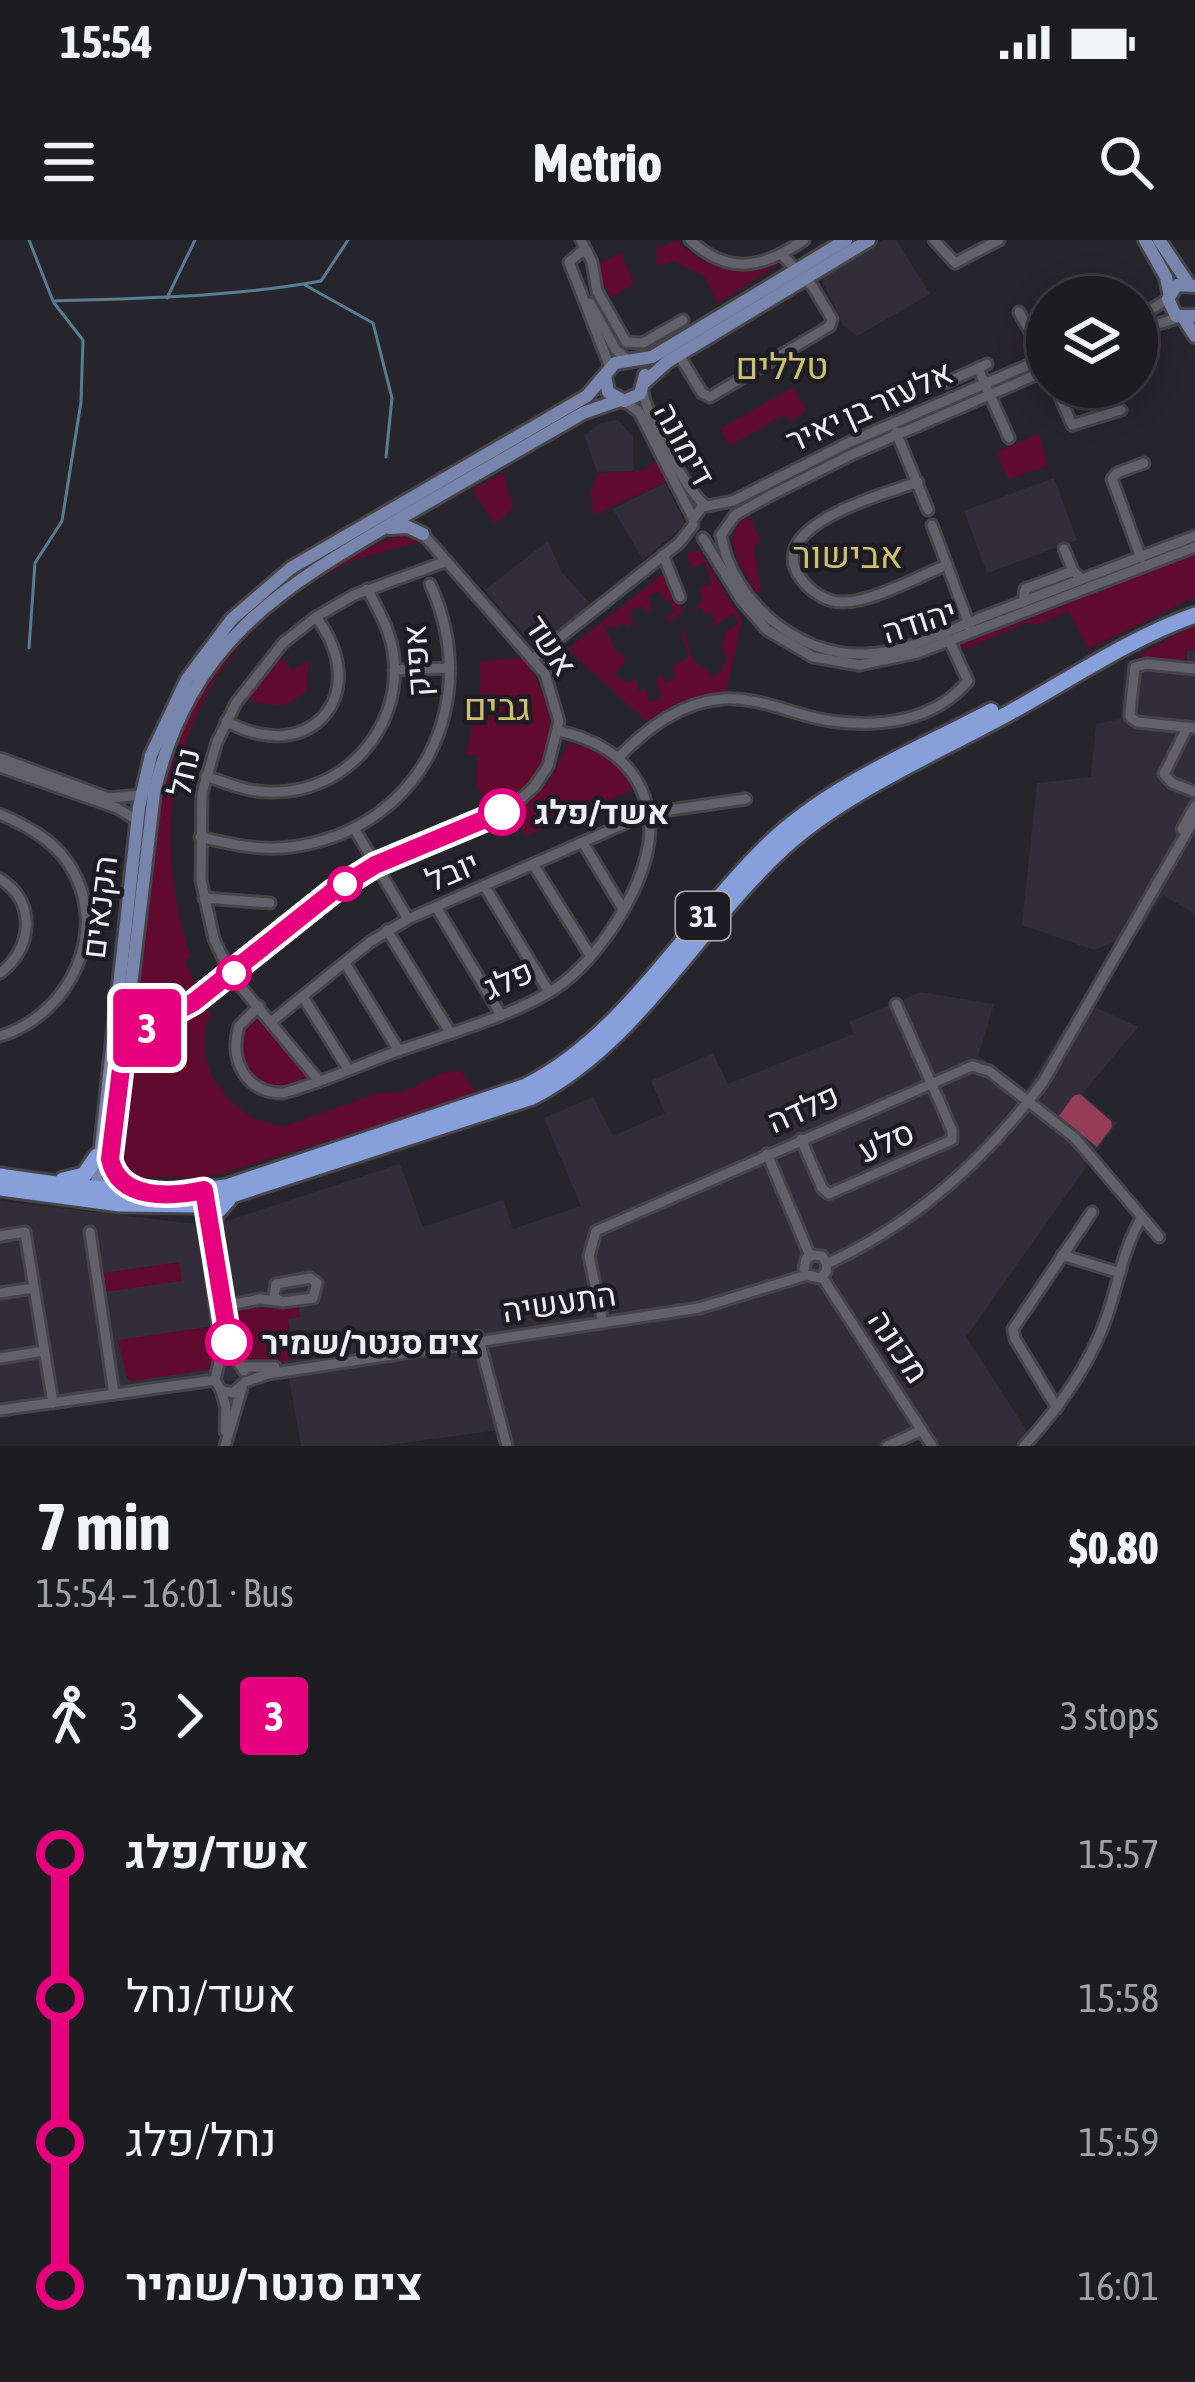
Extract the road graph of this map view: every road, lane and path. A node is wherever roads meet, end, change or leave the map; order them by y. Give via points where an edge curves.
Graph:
1 (690, 240) edge
2 (804, 240) edge
3 (846, 240) edge
4 (869, 240) edge
5 (934, 240) edge
6 (999, 240) edge
7 (1144, 240) edge
8 (1159, 240) edge
9 (583, 244) edge
10 (782, 255) junction
11 (572, 272) junction
12 (800, 274) junction
13 (1193, 285) edge
14 (1168, 296) junction
15 (1158, 303) edge
16 (1018, 312) dead end
17 (1186, 318) edge
18 (683, 320) dead end
19 (1026, 326) edge
20 (1195, 336) edge
21 (679, 355) junction
22 (630, 361) junction
23 (607, 371) junction
24 (1026, 371) edge
25 (945, 382) dead end
26 (644, 386) junction
27 (988, 389) junction
28 (622, 400) junction
29 (1065, 408) edge
30 (1120, 410) dead end
31 (887, 426) junction
32 (899, 434) junction
33 (1009, 437) dead end
34 (1144, 463) dead end
35 (918, 482) junction
36 (432, 501) junction
37 (710, 506) junction
38 (402, 510) junction
39 (928, 510) dead end
40 (932, 525) dead end
41 (382, 529) junction
42 (697, 529) junction
43 (724, 530) junction
44 (423, 534) junction
45 (1195, 536) edge
46 (1195, 547) edge
47 (1064, 549) dead end
48 (663, 555) junction
49 (447, 561) junction
50 (1142, 562) junction
51 (947, 565) junction
52 (1078, 575) junction
53 (430, 584) dead end
54 (368, 589) junction
55 (680, 597) dead end
56 (1195, 611) edge
57 (316, 617) junction
58 (970, 627) junction
59 (949, 640) junction
60 (534, 658) junction
61 (450, 668) junction
62 (1195, 669) edge
63 (394, 670) junction
64 (226, 721) junction
65 (1191, 728) edge
66 (559, 731) junction
67 (619, 757) junction
68 (1, 767) edge
69 (206, 776) junction
70 (1195, 792) edge
71 (141, 795) junction
72 (746, 799) dead end
73 (1195, 806) edge
74 (650, 813) junction
75 (0, 814) edge
76 (1195, 818) edge
77 (136, 820) junction
78 (354, 828) junction
79 (200, 837) junction
80 (583, 842) junction
81 (375, 865) junction
82 (534, 866) junction
83 (0, 879) edge
84 (485, 887) junction
85 (204, 898) junction
86 (1148, 899) junction
87 (270, 904) dead end
88 (436, 907) junction
89 (623, 909) junction
90 (408, 919) junction
91 (387, 930) junction
92 (590, 955) junction
93 (344, 963) junction
94 (0, 973) edge
95 (231, 975) junction
96 (550, 992) junction
97 (303, 997) junction
98 (896, 1004) dead end
99 (128, 1005) junction
100 (259, 1006) junction
101 (500, 1012) junction
102 (272, 1021) junction
103 (119, 1027) junction
104 (147, 1028) junction
105 (450, 1032) junction
106 (0, 1036) edge
107 (399, 1051) junction
108 (122, 1056) junction
109 (348, 1069) junction
110 (319, 1081) junction
111 (930, 1082) junction
112 (1029, 1101) junction
113 (801, 1139) junction
114 (767, 1154) junction
115 (104, 1158) junction
116 (0, 1175) edge
117 (50, 1182) junction
118 (0, 1188) edge
119 (100, 1193) junction
120 (150, 1194) junction
121 (206, 1209) junction
122 (1092, 1212) dead end
123 (1142, 1216) junction
124 (90, 1232) dead end
125 (0, 1236) edge
126 (1159, 1237) dead end
127 (810, 1256) junction
128 (1062, 1256) junction
129 (827, 1264) junction
130 (806, 1272) junction
131 (1120, 1273) junction
132 (822, 1276) junction
133 (34, 1288) junction
134 (0, 1293) edge
135 (275, 1295) dead end
136 (219, 1303) junction
137 (603, 1320) junction
138 (479, 1339) junction
139 (44, 1351) junction
140 (0, 1358) edge
141 (240, 1366) junction
142 (219, 1367) junction
143 (244, 1384) junction
144 (218, 1385) junction
145 (114, 1394) junction
146 (53, 1403) junction
147 (1057, 1408) junction
148 (0, 1410) edge
149 (922, 1430) junction
150 (1026, 1444) edge
151 (224, 1446) edge
152 (507, 1446) edge
153 (887, 1446) edge
154 (932, 1446) edge

1 - 10 street via 744,267
2 - 10 street
3 - 12 main road
4 - 12 main road
5 - 6 street via 955,263
7 - 14 main road
8 - 13 main road
9 - 11 street via 569,258
9 - 18 street via 597,291 629,344
10 - 12 street
11 - 22 street
11 - 23 street
12 - 21 main road
12 - 21 street via 832,324 713,397
12 - 22 main road via 652,357
13 - 14 main road via 1177,285
14 - 15 street
14 - 17 main road via 1172,313
16 - 19 street
17 - 20 main road
21 - 26 main road
22 - 23 main road
22 - 26 main road via 643,370
23 - 28 main road via 607,390
23 - 38 main road, הקנאים via 577,402
24 - 27 street, אלעזר בן יאיר
25 - 27 street via 983,366
26 - 28 main road
26 - 37 street, דימונה via 646,408 696,499
27 - 31 street, אלעזר בן יאיר
27 - 32 street, אלעזר בן יאיר
27 - 33 street
28 - 36 main road, הקנאים via 583,413
28 - 42 street, דימונה via 639,412
29 - 30 street via 1072,425
31 - 32 street
31 - 37 street, אלעזר בן יאיר
32 - 35 street
32 - 43 street, אלעזר בן יאיר via 750,505
34 - 50 street via 1112,479
35 - 39 street
35 - 51 street via 813,526 795,547 795,568 820,596 842,602
36 - 38 main road, הקנאים
36 - 44 main road via 421,518
37 - 42 street
37 - 43 street, דימונה via 724,513
38 - 41 main road, הקנאים
38 - 44 street, אשד
38 - 71 main road, הקנאים via 291,568 232,619 176,697
40 - 51 street
41 - 44 main road
41 - 99 main road, הקנאים via 269,601 188,703 154,793
42 - 43 street
42 - 48 street
42 - 59 street, יהודה via 753,616 802,652 872,664
43 - 58 street, יהודה via 724,549 761,610 817,647 880,652
44 - 49 street, אשד
45 - 50 street, יהודה
46 - 50 street, יהודה
47 - 52 street
48 - 55 street
48 - 60 street
49 - 54 street, נחל
49 - 60 street, אשד
50 - 52 street, יהודה
50 - 58 street, יהודה
51 - 58 street
52 - 58 street, יהודה
53 - 61 street, אפיק
54 - 57 street, נחל
54 - 63 street via 391,640
56 - 121 highway, 31 via 814,823 561,1081 495,1112
56 - 121 highway, 31 via 806,813 555,1071 226,1186
57 - 64 street, נחל via 267,659
57 - 64 street via 340,664 326,713 280,737
58 - 59 street, יהודה
59 - 67 street via 968,681 922,715 829,721 748,699 717,700 645,730
60 - 66 street, אשד via 556,700
61 - 63 street
61 - 78 street, אפיק via 447,709 420,771
62 - 65 street via 1141,664 1132,672 1130,717
63 - 69 street via 378,733 325,782 272,793
64 - 69 street, נחל
65 - 70 street via 1164,774
66 - 67 street
66 - 81 street, אשד via 548,766 518,802
67 - 74 street
68 - 71 street via 109,798
68 - 77 street
69 - 79 street, נחל
71 - 77 main road, הקנאים
72 - 74 street, יובל
73 - 86 street
74 - 80 street, יובל
74 - 89 street, פלג via 645,867
75 - 106 street via 68,862 86,915 85,943 61,995
76 - 86 street
77 - 103 main road, הקנאים
78 - 79 street, אפיק via 288,848
78 - 81 street
79 - 85 street, נחל
80 - 82 street, יובל
80 - 89 street
81 - 90 street
81 - 95 street, אשד
82 - 84 street, יובל
82 - 92 street
83 - 94 street via 20,896 27,922 22,949
84 - 88 street, יובל
84 - 96 street
85 - 87 street
85 - 95 street, נחל
86 - 112 street
88 - 90 street, יובל
88 - 101 street
89 - 92 street, פלג
90 - 91 street, יובל
91 - 93 street, יובל
91 - 105 street
92 - 96 street, פלג
93 - 97 street, יובל
93 - 107 street
95 - 100 street, נחל
95 - 104 street, אשד
96 - 101 street, פלג
97 - 102 street, יובל
97 - 109 street
98 - 111 street, סלע
99 - 103 main road, הקנאים
99 - 104 main road
100 - 102 street, נחל
100 - 110 street, פלג via 236,1034 246,1077 273,1093
101 - 105 street, פלג
102 - 110 street, נחל
103 - 104 street
103 - 108 main road, הקנאים
103 - 115 main road, הקנאים
104 - 108 main road
105 - 107 street, פלג
107 - 109 street, פלג
108 - 115 main road, הקנאים
109 - 110 street, פלג
111 - 112 street, פלדה via 977,1066
111 - 113 street, פלדה
111 - 113 street, סלע via 952,1130 949,1143 829,1194
112 - 123 street via 1090,1153
112 - 129 street via 933,1198
113 - 114 street, פלדה
114 - 127 street
114 - 137 street, פלדה via 596,1232 589,1256
115 - 117 highway via 83,1175
115 - 119 main road, הקנאים
115 - 120 highway via 118,1179
116 - 117 highway, 31
117 - 119 highway, 31
118 - 119 highway, 31
119 - 120 highway, 31
119 - 121 highway, 31
120 - 121 highway, 31
121 - 136 street
122 - 128 street
123 - 126 street
123 - 131 street
124 - 145 street
125 - 133 street via 25,1232
127 - 129 street
127 - 130 street
128 - 131 street
128 - 147 street via 1013,1329
129 - 132 street
130 - 132 street
130 - 137 street, התעשיה
131 - 147 street via 1092,1350
132 - 149 street, מכונה
133 - 134 street
133 - 139 street
135 - 136 street
136 - 141 street
136 - 142 street
137 - 138 street, התעשיה
138 - 141 street, התעשיה via 267,1369
138 - 143 street, התעשיה
138 - 152 street
139 - 140 street
139 - 146 street
141 - 142 street
141 - 143 street
142 - 144 street
143 - 144 street via 232,1393
143 - 151 street
144 - 145 street
144 - 151 street
145 - 146 street
146 - 148 street
147 - 150 street
149 - 153 street
149 - 154 street, מכונה

